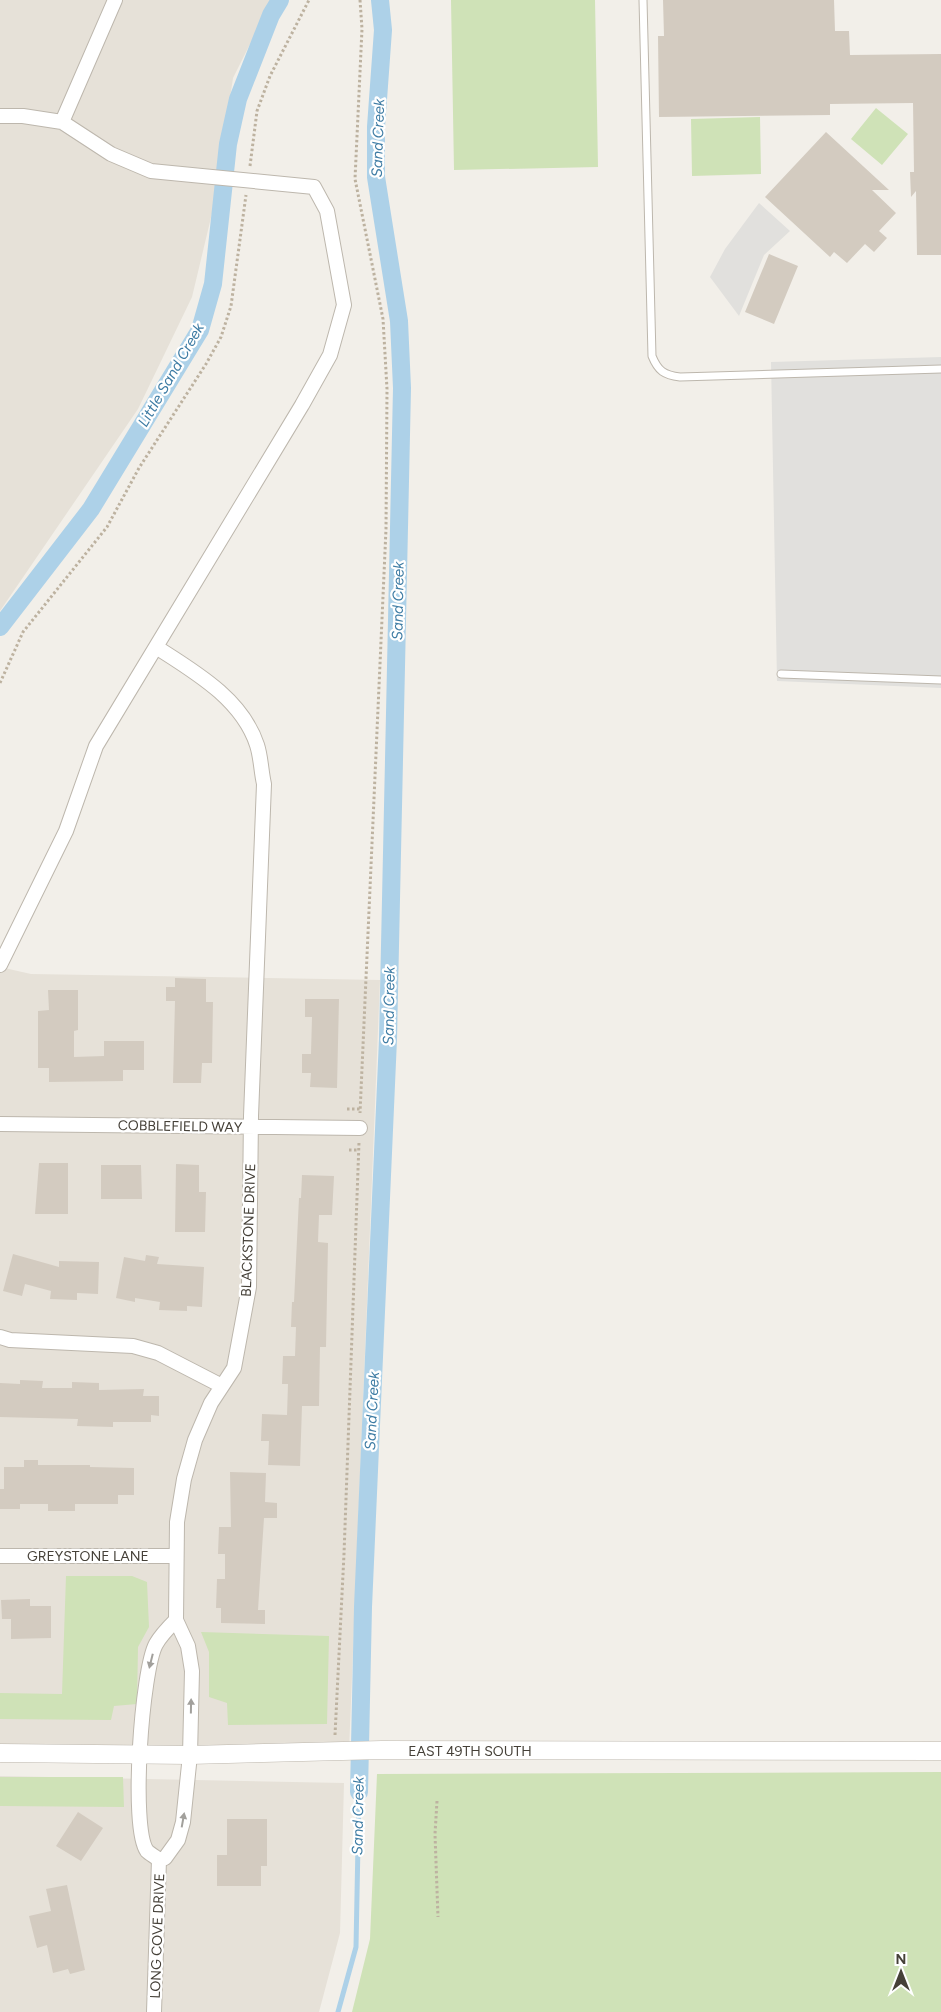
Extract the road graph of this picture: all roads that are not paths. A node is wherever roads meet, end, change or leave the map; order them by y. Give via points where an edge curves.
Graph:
1 (115, 0) edge
2 (643, 0) edge
3 (0, 116) edge
4 (62, 122) junction
5 (941, 369) edge
6 (156, 647) junction
7 (781, 674) dead end
8 (941, 680) edge
9 (0, 965) edge
10 (0, 1124) edge
11 (251, 1126) junction
12 (360, 1128) road end
13 (0, 1337) edge
14 (222, 1386) junction
15 (0, 1556) edge
16 (176, 1556) junction
17 (176, 1620) junction
18 (941, 1751) edge
19 (0, 1753) edge
20 (139, 1754) junction
21 (190, 1755) junction
22 (159, 1860) junction
23 (154, 2012) edge

1 - 4 street
2 - 5 lane via 652,356 657,367 666,375 680,377
3 - 4 street
4 - 6 street via 111,154 151,171 314,188 327,211 344,305 330,355
6 - 9 street via 96,746 66,831
6 - 11 street, BLACKSTONE DRIVE via 193,671 235,706 257,744 264,784
7 - 8 lane
10 - 11 street, COBBLEFIELD WAY
11 - 12 street, COBBLEFIELD WAY
11 - 14 street, BLACKSTONE DRIVE via 249,1286 234,1368
13 - 14 street via 133,1346 158,1353
14 - 16 street, BLACKSTONE DRIVE via 195,1440 184,1479 177,1522
15 - 16 street, GREYSTONE LANE
16 - 17 street, BLACKSTONE DRIVE
17 -> 20 street via 156,1644 150,1663
21 -> 17 street, BLACKSTONE DRIVE via 192,1671 188,1646
18 - 21 street, EAST 49TH SOUTH via 382,1750
19 - 20 street, EAST 49TH SOUTH
20 - 21 street, EAST 49TH SOUTH
20 - 22 street, LONG COVE DRIVE via 138,1799 143,1838 147,1850
22 -> 21 street, LONG COVE DRIVE via 165,1858 178,1840
22 - 23 street, LONG COVE DRIVE

